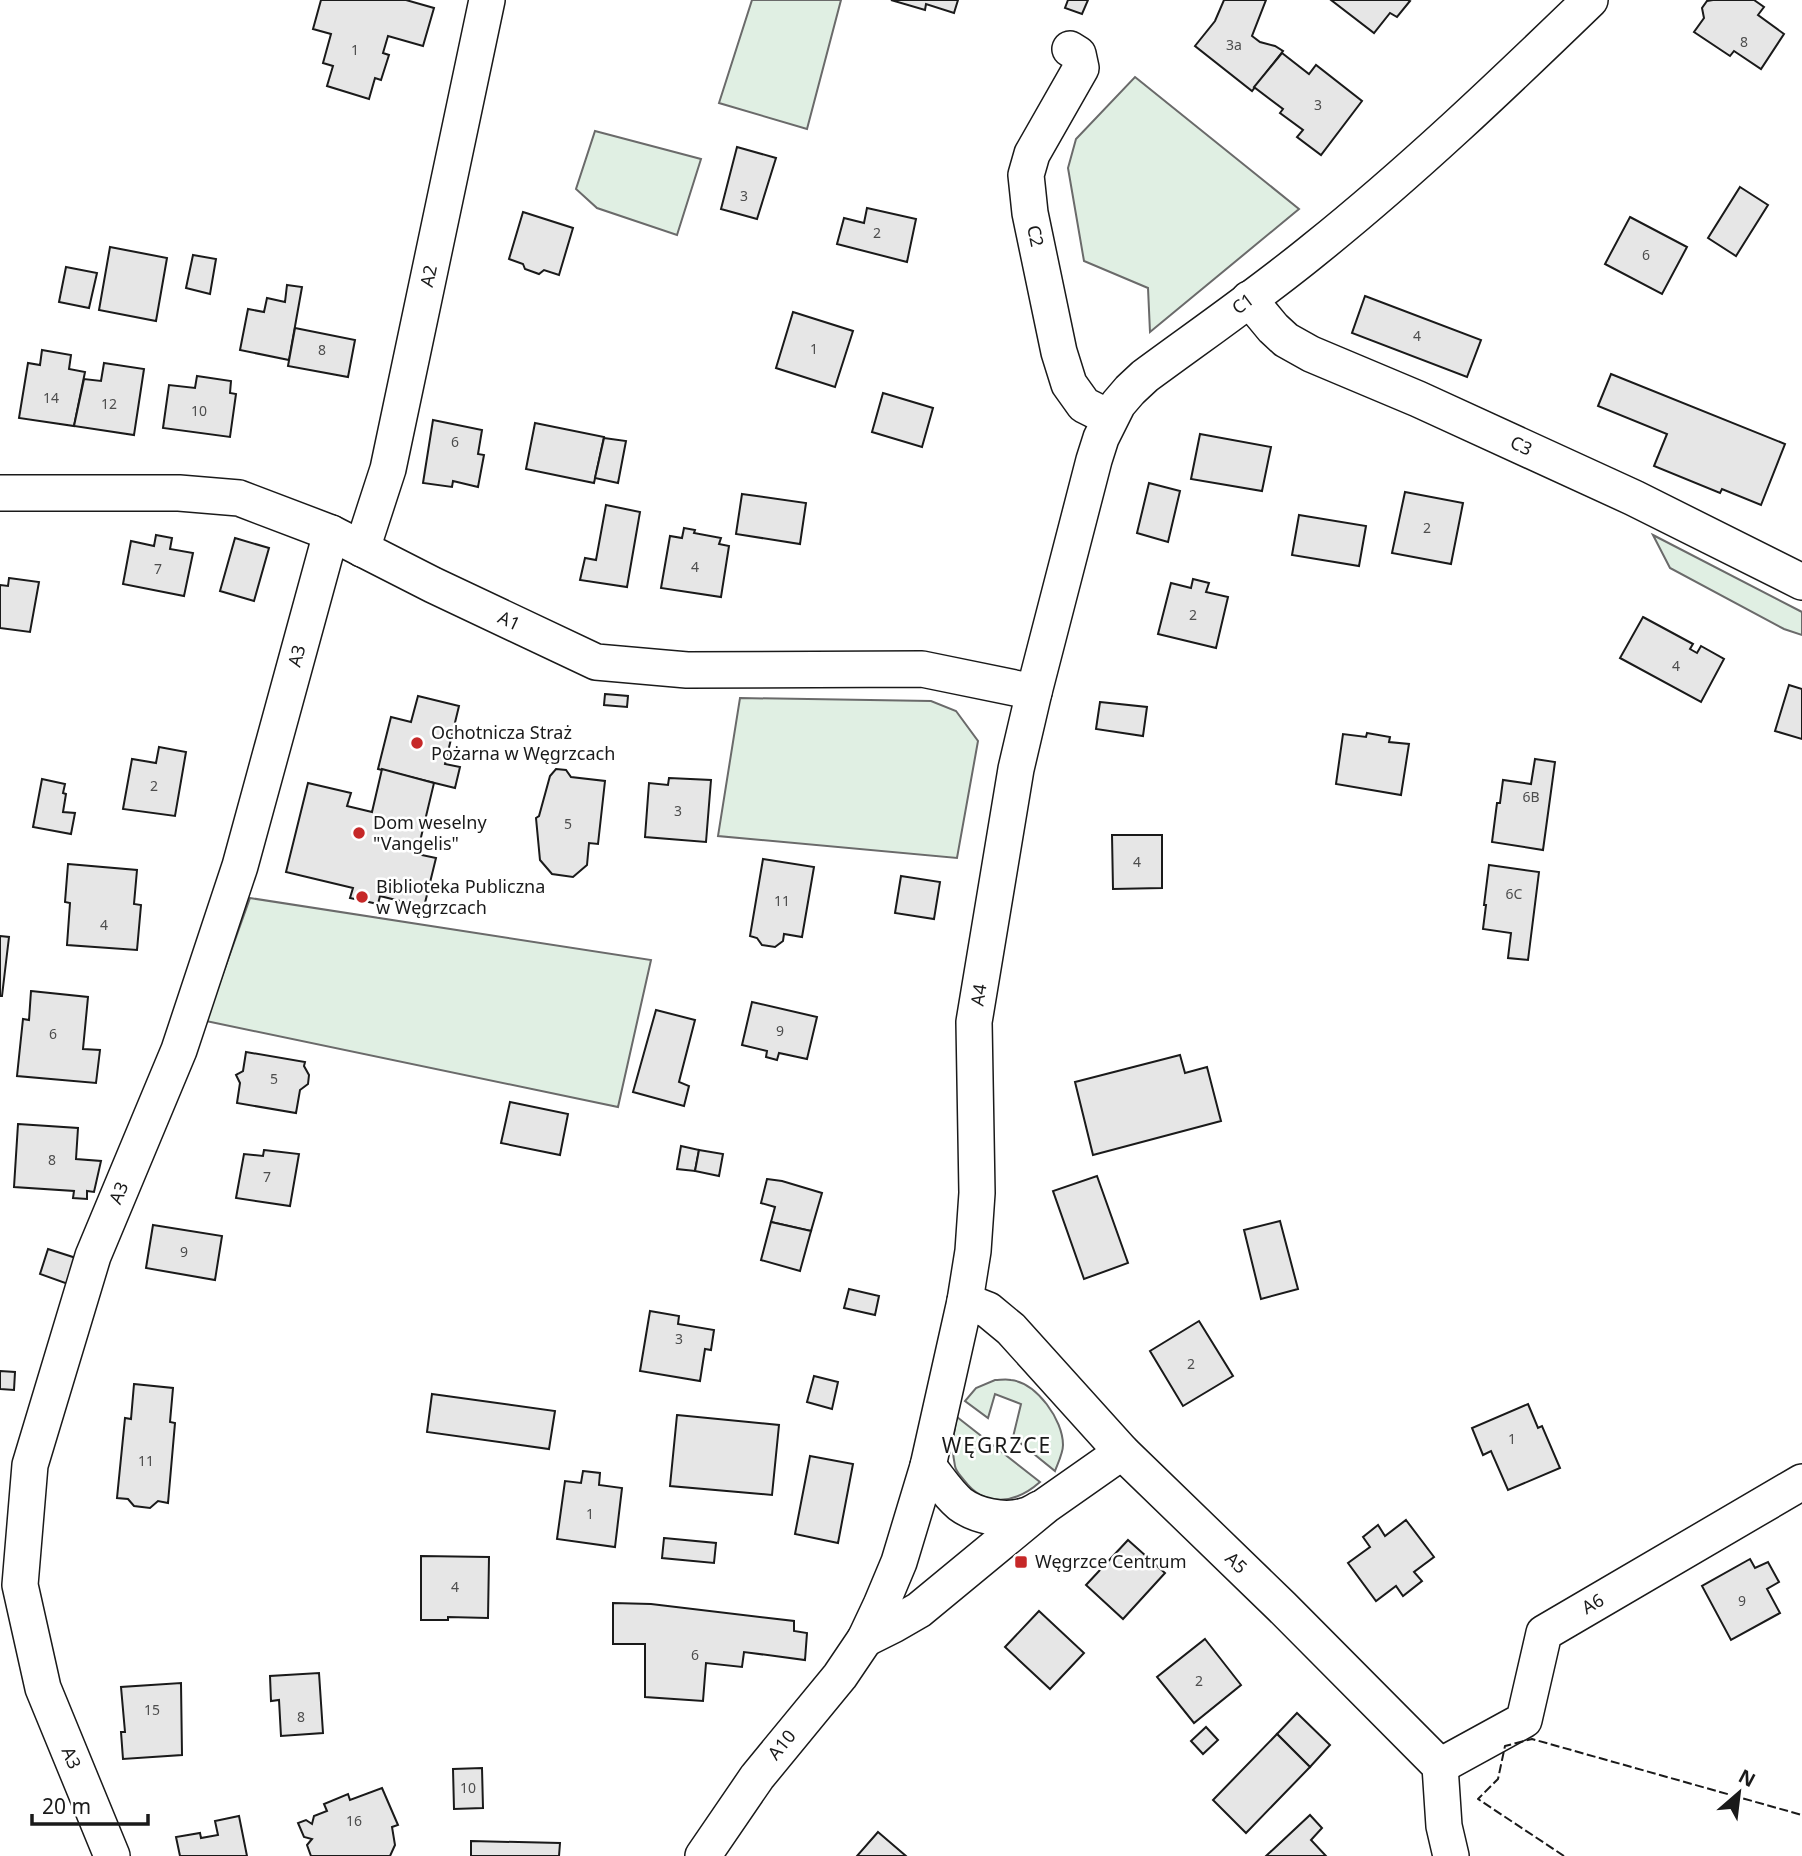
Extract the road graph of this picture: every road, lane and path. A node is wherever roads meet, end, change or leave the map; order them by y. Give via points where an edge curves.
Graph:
1 (487, 0) edge
2 (1590, 0) edge
3 (1070, 49) dead end
4 (1249, 299) junction
5 (1110, 418) junction
6 (0, 493) edge
7 (331, 533) junction
8 (362, 550) junction
9 (1802, 582) edge
10 (1034, 692) junction
11 (965, 1301) junction
12 (1122, 1452) junction
13 (928, 1465) junction
14 (1802, 1482) edge
15 (1045, 1506) junction
16 (864, 1639) junction
17 (1440, 1766) junction
18 (111, 1856) edge
19 (704, 1856) edge
20 (1451, 1856) edge

1 - 8 street, A2 via 388,469
2 - 4 street, C1 via 1370,204
3 - 5 street, C2 via 1078,54 1081,68 1032,154 1026,175 1030,213 1069,384 1084,405
4 - 5 street, C1 via 1145,376
4 - 9 street, C3 via 1286,340 1311,354 1634,498
5 - 10 street, C1 via 1094,460
6 - 7 street, A1 via 179,493 239,498
7 - 8 street, A1
7 - 18 street, A3 via 240,866 179,1050 93,1256 30,1465 20,1585 43,1688
8 - 10 street, A1 via 596,662 687,670 922,669
10 - 11 street, A4 via 1012,788 974,1022 977,1193
11 - 12 street, A5 via 988,1310 1012,1329
11 - 13 street, A10
12 - 15 street
12 - 17 street, A5
13 - 15 street via 951,1495 973,1512 1024,1517
13 - 16 street, A10 via 899,1562
14 - 17 street, A6 via 1544,1633 1524,1720
15 - 16 street via 919,1610
16 - 19 street, A10 via 840,1676 757,1777
17 - 20 street

